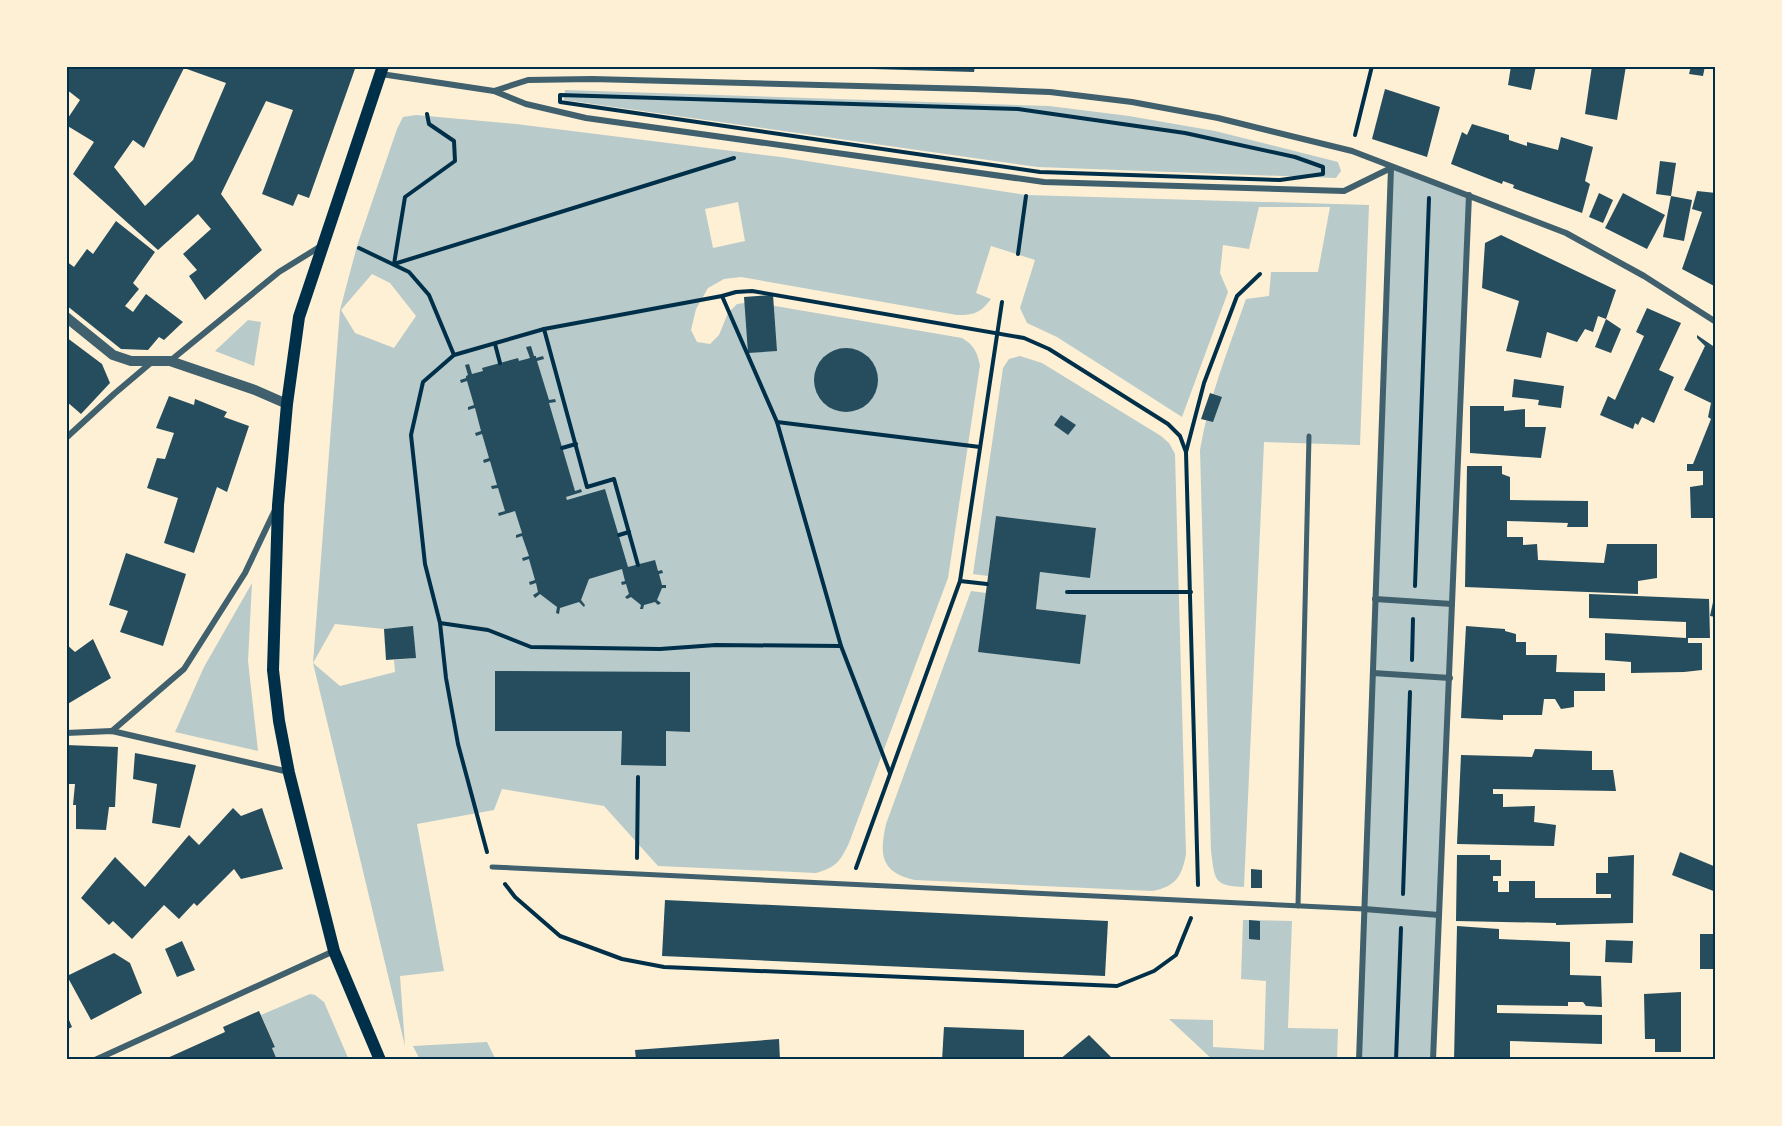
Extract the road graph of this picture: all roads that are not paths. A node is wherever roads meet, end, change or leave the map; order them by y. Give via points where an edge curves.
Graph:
1 (382, 70) edge
2 (494, 91) junction
3 (1391, 168) junction
4 (1469, 195) junction
5 (321, 246) junction
6 (66, 317) edge
7 (1716, 322) edge
8 (154, 360) junction
9 (170, 361) junction
10 (287, 404) junction
11 (1309, 436) dead end
12 (66, 438) edge
13 (278, 505) junction
14 (1376, 599) junction
15 (1452, 603) junction
16 (1372, 673) junction
17 (1450, 678) junction
18 (112, 731) junction
19 (66, 733) edge
20 (289, 772) junction
21 (492, 867) road end
22 (1298, 906) junction
23 (1364, 909) junction
24 (1439, 915) junction
25 (334, 951) junction
26 (95, 1060) edge
27 (380, 1060) edge
28 (1359, 1060) edge
29 (1433, 1060) edge

1 - 2 street
1 - 5 main road
2 - 3 street via 528,80 592,79 1050,92 1218,118 1352,152
2 - 3 street via 526,104 586,118 1044,182 1344,191
3 - 4 street
3 - 14 street
4 - 7 street via 1566,233
4 - 15 street
5 - 9 street via 279,272
5 - 10 main road via 298,316
6 - 8 street via 113,355 130,361
8 - 9 street
8 - 12 street
9 - 10 street
10 - 13 main road
11 - 22 street
13 - 18 street via 245,573 184,669
13 - 20 main road via 273,670
14 - 15 street
14 - 16 street
15 - 17 street
16 - 17 street
16 - 23 street
17 - 24 street
18 - 19 street
18 - 20 street
20 - 25 main road
21 - 22 street
22 - 23 street
23 - 24 street
23 - 28 street
24 - 29 street
25 - 26 street
25 - 27 main road

